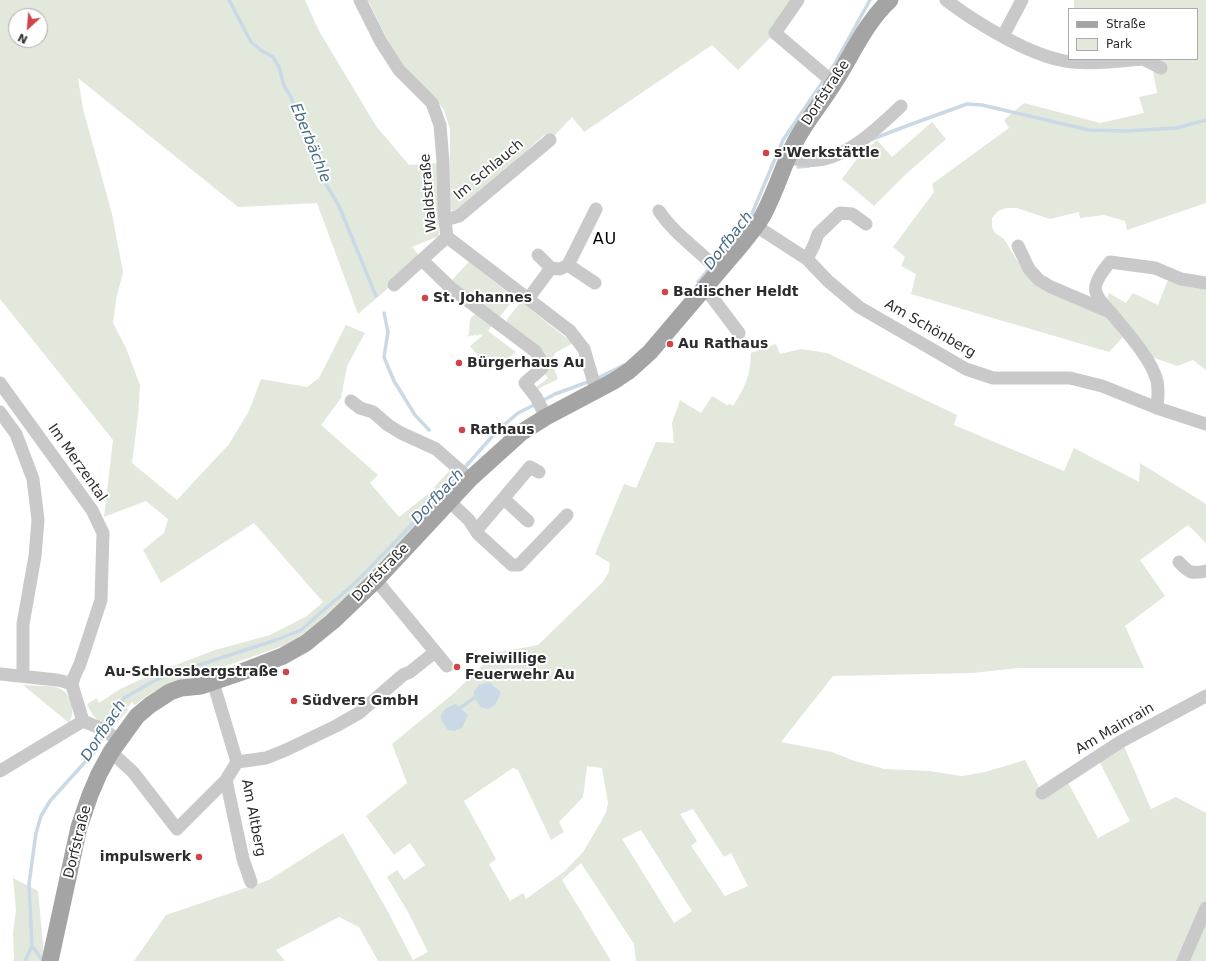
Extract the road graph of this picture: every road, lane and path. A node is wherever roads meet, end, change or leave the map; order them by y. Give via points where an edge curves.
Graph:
1 (360, 0) edge
2 (798, 0) edge
3 (890, 0) edge
4 (946, 0) edge
5 (1022, 0) edge
6 (1003, 36) junction
7 (1123, 60) edge
8 (1145, 60) edge
9 (1161, 68) dead end
10 (829, 78) junction
11 (901, 106) dead end
12 (550, 140) dead end
13 (787, 158) junction
14 (596, 209) dead end
15 (659, 211) dead end
16 (446, 220) junction
17 (866, 224) dead end
18 (756, 226) junction
19 (447, 237) junction
20 (1018, 246) dead end
21 (538, 255) dead end
22 (807, 259) junction
23 (422, 260) junction
24 (568, 265) junction
25 (713, 265) junction
26 (551, 268) junction
27 (596, 283) dead end
28 (1206, 283) edge
29 (394, 285) dead end
30 (705, 288) junction
31 (528, 299) junction
32 (1111, 313) junction
33 (740, 333) dead end
34 (0, 383) edge
35 (595, 383) junction
36 (351, 401) dead end
37 (541, 408) junction
38 (1157, 408) junction
39 (0, 412) edge
40 (1206, 424) edge
41 (539, 472) dead end
42 (464, 474) junction
43 (504, 499) junction
44 (449, 501) junction
45 (567, 514) dead end
46 (528, 521) dead end
47 (474, 528) junction
48 (1179, 562) dead end
49 (1206, 571) edge
50 (376, 580) junction
51 (435, 652) junction
52 (447, 666) dead end
53 (0, 674) edge
54 (23, 676) junction
55 (207, 684) junction
56 (72, 685) junction
57 (1206, 696) edge
58 (83, 721) junction
59 (118, 740) junction
60 (237, 762) junction
61 (0, 771) edge
62 (226, 780) junction
63 (1042, 793) dead end
64 (251, 882) dead end
65 (1206, 908) edge
66 (50, 960) edge
67 (1183, 961) edge

1 - 16 street, Waldstraße via 381,42 399,70 432,103 440,125
2 - 10 street via 775,33
3 - 10 main road, Dorfstraße via 881,8
4 - 6 street
5 - 6 street
6 - 7 street via 1030,50 1061,61
8 - 9 street
10 - 13 main road, Dorfstraße
11 - 13 street via 873,132 836,156 818,161
12 - 16 street, Im Schlauch via 459,216
13 - 18 main road, Dorfstraße via 772,197
14 - 24 street
15 - 25 street via 685,241
16 - 19 street, Waldstraße
17 - 22 street via 852,214 840,213 818,234
18 - 22 street, Am Schönberg
18 - 25 main road, Dorfstraße
19 - 23 street
19 - 31 street, Waldstraße
20 - 32 street via 1029,269 1039,280
21 - 26 street
22 - 38 street, Am Schönberg via 859,307 966,370 993,378 1070,378 1102,386
23 - 29 street
23 - 37 street via 451,288 535,351 544,365 525,383
24 - 26 street via 560,269
24 - 27 street
25 - 30 main road, Dorfstraße
26 - 31 street
28 - 32 street via 1181,279 1155,268 1110,262 1102,272 1096,291
30 - 33 street
30 - 35 main road, Dorfstraße via 650,352 629,370
31 - 35 street, Waldstraße via 570,331 584,349
32 - 38 street via 1151,367 1158,392
34 - 56 street, Im Merzental via 92,510 102,533 101,600
35 - 37 main road, Dorfstraße
36 - 42 street via 360,408 373,412 401,433 436,449
37 - 42 main road, Dorfstraße via 522,432
38 - 40 street, Am Schönberg
39 - 54 street via 16,434 33,479 38,520 35,556 23,624
41 - 43 street via 530,467
42 - 44 main road, Dorfstraße
43 - 46 street
43 - 47 street via 480,526
44 - 47 street via 470,520
44 - 50 main road, Dorfstraße
45 - 47 street via 519,565 512,565
48 - 49 street via 1191,573
50 - 51 street
50 - 55 main road, Dorfstraße via 306,643 283,656
51 - 52 street
51 - 60 street, Am Altberg via 403,675 359,713 336,726 266,758
53 - 54 street
54 - 56 street via 57,680
55 - 59 main road, Dorfstraße via 166,706
55 - 60 street, Am Altberg
56 - 58 street
57 - 63 street, Am Mainrain via 1120,742
58 - 59 street
58 - 61 street
59 - 62 street via 133,772 177,829
59 - 66 main road, Dorfstraße via 98,774 79,827
60 - 62 street, Am Altberg
62 - 64 street, Am Altberg via 243,859
65 - 67 street

